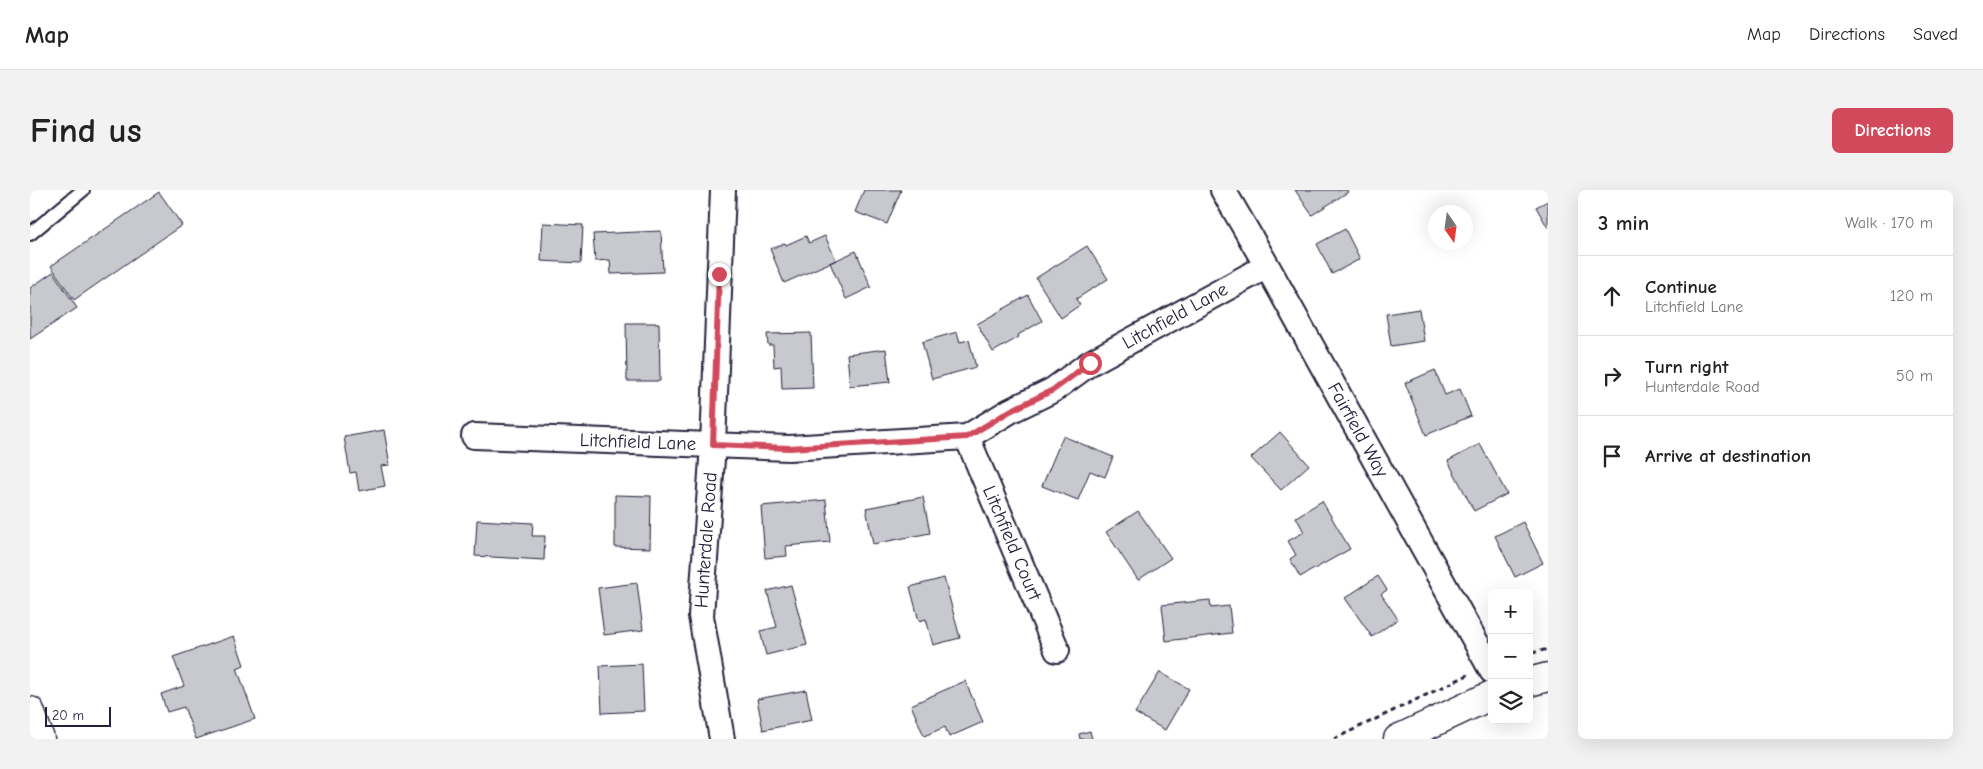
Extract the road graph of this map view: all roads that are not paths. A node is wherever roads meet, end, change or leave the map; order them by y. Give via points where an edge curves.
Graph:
1 (83, 190) edge
2 (722, 190) edge
3 (1223, 190) edge
4 (30, 234) edge
5 (1267, 266) junction
6 (474, 436) dead end
7 (967, 437) junction
8 (713, 445) junction
9 (1056, 650) dead end
10 (1482, 672) edge
11 (1548, 677) edge
12 (1533, 681) edge
13 (1488, 697) edge
14 (30, 711) edge
15 (40, 739) edge
16 (722, 739) edge
17 (1398, 739) edge

1 - 4 lane
2 - 8 street, Hunterdale Road
3 - 5 street, Fairfield Way
5 - 7 street, Litchfield Lane via 1090,363 1053,390
5 - 10 street, Fairfield Way
6 - 8 street, Litchfield Lane
7 - 8 street, Litchfield Lane via 789,448
7 - 9 street, Litchfield Court
8 - 16 street, Hunterdale Road via 701,616
11 - 12 street
13 - 17 street
14 - 15 street

